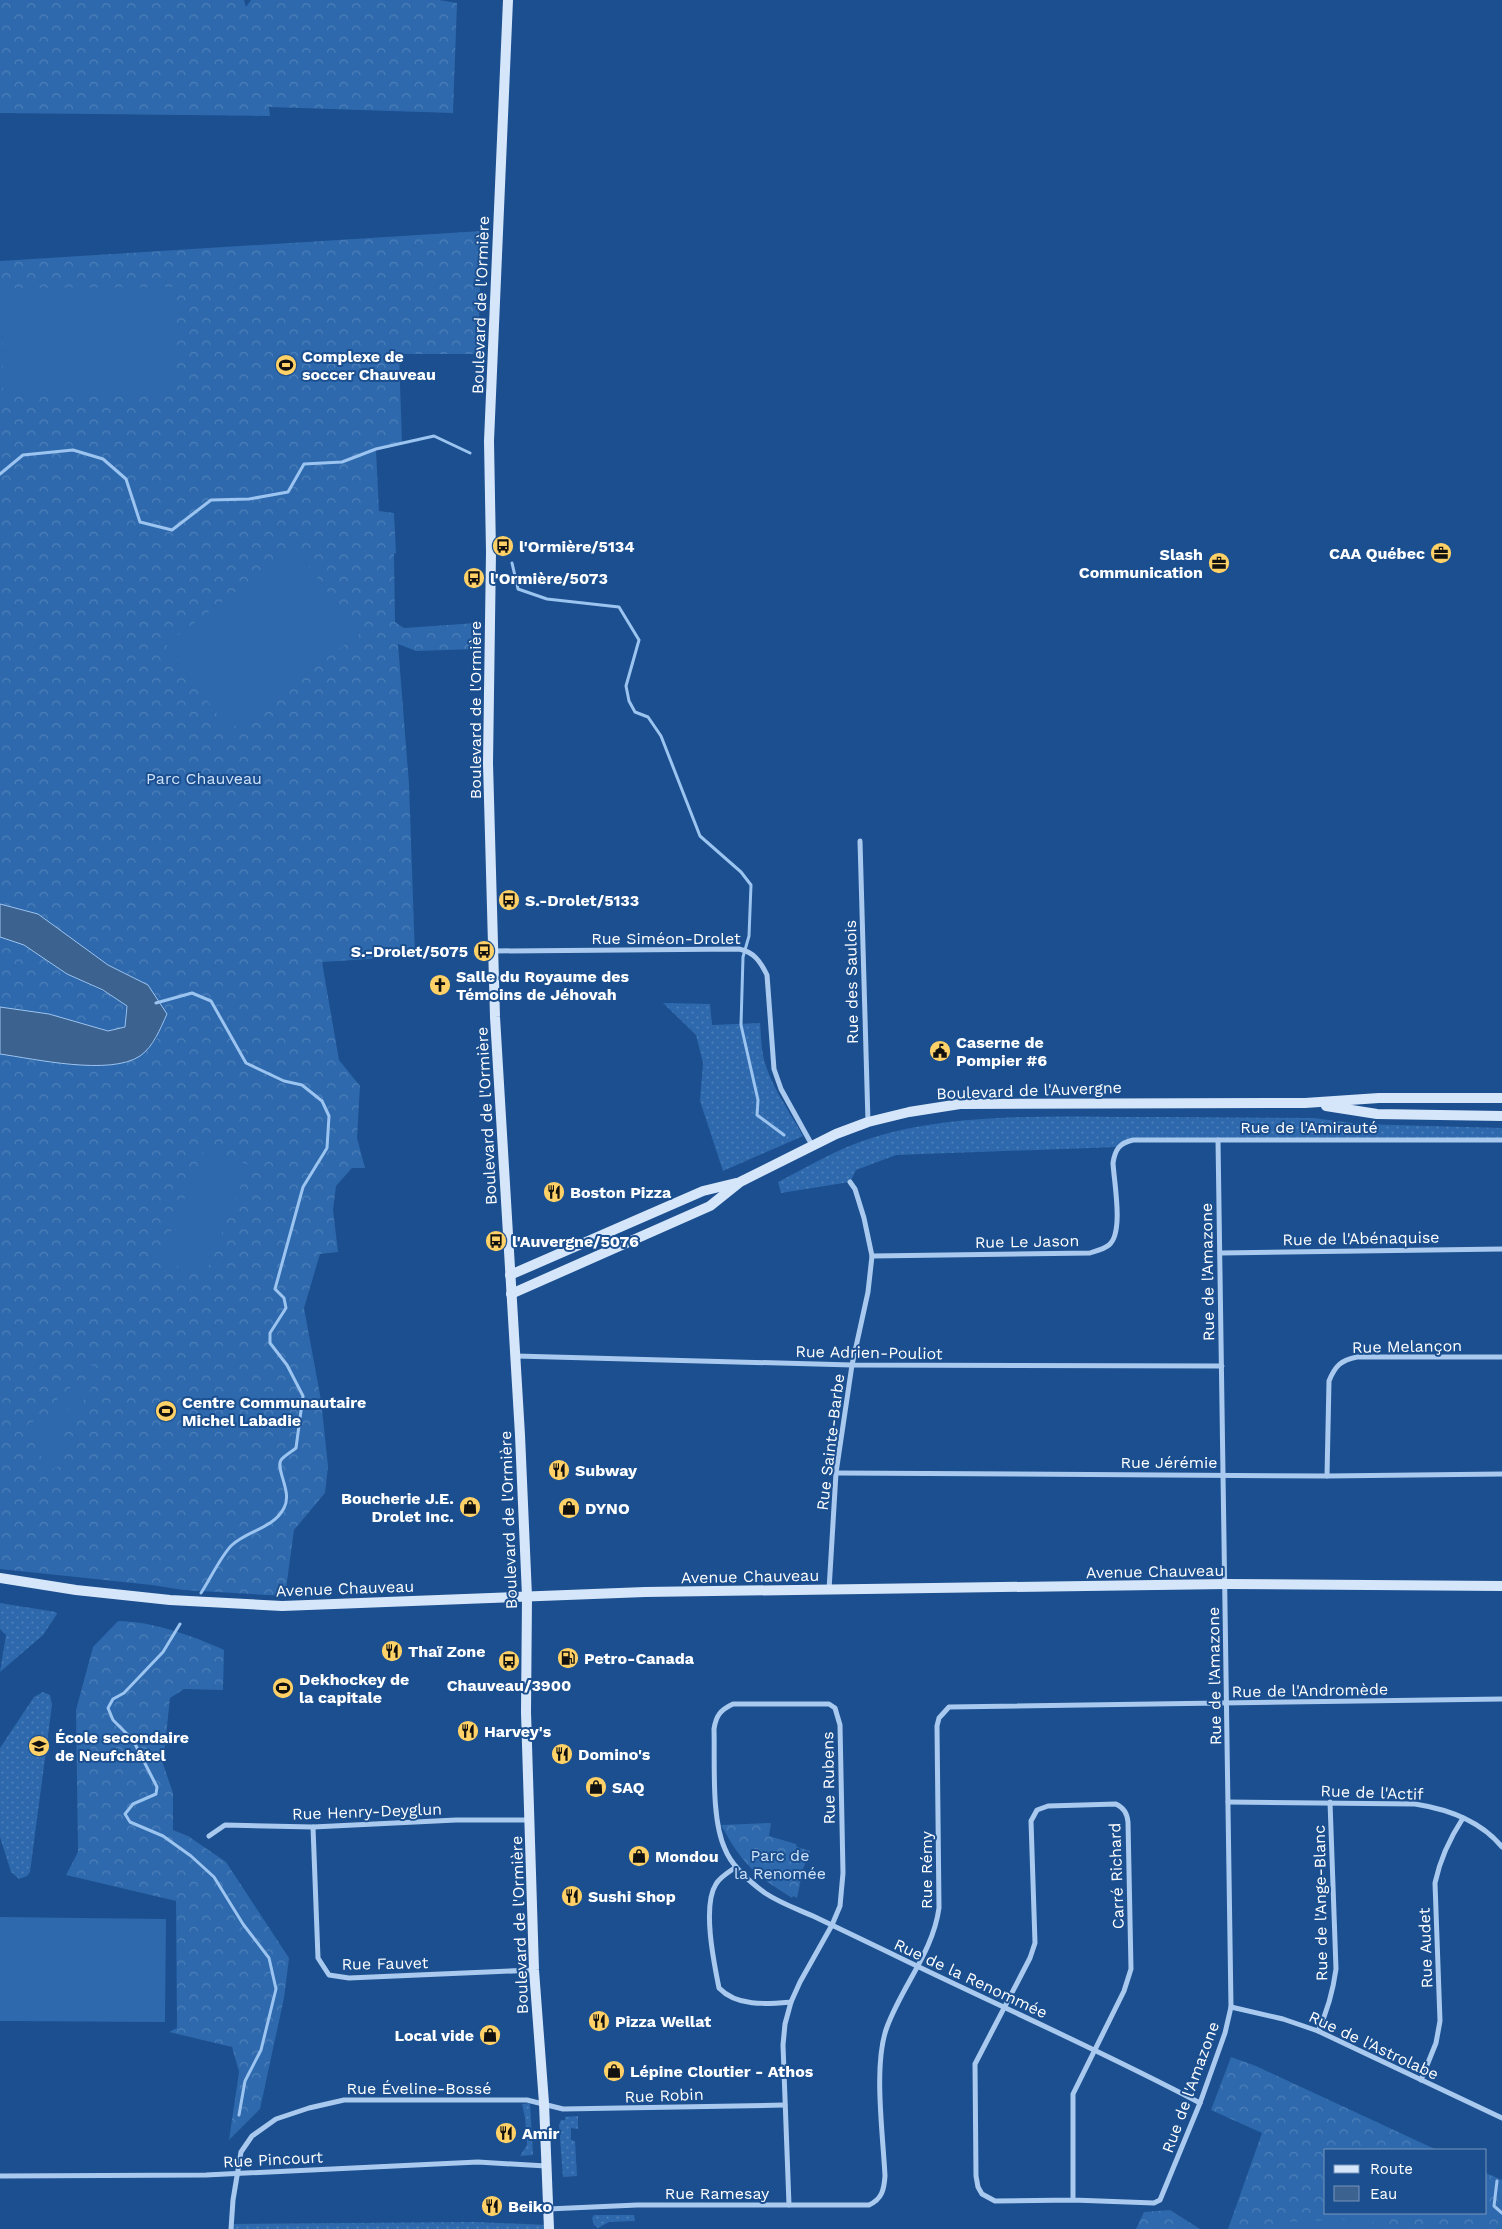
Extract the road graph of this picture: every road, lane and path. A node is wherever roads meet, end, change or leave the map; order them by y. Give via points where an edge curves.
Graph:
1 (508, 0) edge
2 (860, 841) dead end
3 (493, 951) junction
4 (1502, 1098) edge
5 (1305, 1103) junction
6 (1502, 1116) edge
7 (868, 1122) junction
8 (1218, 1140) junction
9 (1502, 1140) edge
10 (812, 1145) junction
11 (1118, 1147) joint
12 (740, 1182) junction
13 (850, 1182) dead end
14 (1502, 1249) edge
15 (1220, 1253) junction
16 (872, 1256) junction
17 (510, 1275) junction
18 (511, 1294) junction
19 (515, 1356) junction
20 (1502, 1357) edge
21 (852, 1365) junction
22 (1222, 1366) junction
23 (836, 1473) junction
24 (1502, 1474) edge
25 (1224, 1475) junction
26 (1327, 1476) junction
27 (0, 1578) edge
28 (1226, 1584) junction
29 (1502, 1586) edge
30 (829, 1590) junction
31 (527, 1596) junction
32 (1502, 1699) edge
33 (1226, 1703) junction
34 (942, 1714) joint
35 (1228, 1802) junction
36 (1330, 1802) junction
37 (1463, 1818) junction
38 (529, 1820) junction
39 (313, 1827) junction
40 (210, 1836) dead end
41 (1502, 1847) edge
42 (736, 1867) junction
43 (832, 1925) junction
44 (917, 1966) junction
45 (534, 1970) junction
46 (791, 2002) junction
47 (1231, 2007) junction
48 (1004, 2008) junction
49 (1318, 2031) junction
50 (1094, 2050) junction
51 (1420, 2080) junction
52 (544, 2103) junction
53 (1200, 2103) junction
54 (785, 2105) junction
55 (1502, 2118) edge
56 (546, 2166) junction
57 (237, 2172) junction
58 (0, 2176) edge
59 (882, 2194) joint
60 (1074, 2200) junction
61 (789, 2205) junction
62 (548, 2209) junction
63 (231, 2229) edge
64 (549, 2229) edge

1 - 3 main road, Boulevard de l'Ormière via 489,441 488,763
2 - 7 street, Rue des Saulois
3 - 10 street, Rue Siméon-Drolet via 750,951 767,975 774,1069 781,1089
3 - 17 main road, Boulevard de l'Ormière
4 - 5 main road, Boulevard de l'Auvergne via 1379,1098
5 - 6 main road, Boulevard de l'Auvergne via 1377,1114
5 - 7 main road, Boulevard de l'Auvergne via 960,1104
7 - 10 main road, Boulevard de l'Auvergne
8 - 9 street, Rue de l'Amirauté
8 - 11 street, Rue de l'Amirauté via 1133,1140
8 - 15 street, Rue de l'Amazone
10 - 12 main road, Boulevard de l'Auvergne
11 - 16 street, Rue Le Jason via 1113,1163 1117,1227 1109,1245 1099,1250 1090,1253
12 - 17 main road, Boulevard de l'Auvergne via 703,1191
12 - 18 main road, Boulevard de l'Auvergne via 710,1206
13 - 16 street, Rue Sainte-Barbe via 864,1218
14 - 15 street, Rue de l'Abénaquise
15 - 22 street, Rue de l'Amazone
16 - 21 street, Rue Sainte-Barbe via 868,1292
17 - 18 main road, Boulevard de l'Ormière
18 - 19 main road, Boulevard de l'Ormière
19 - 21 street, Rue Adrien-Pouliot
19 - 31 main road, Boulevard de l'Ormière
20 - 26 street, Rue Melançon via 1357,1357 1339,1363 1329,1381
21 - 22 street, Rue Adrien-Pouliot
21 - 23 street, Rue Sainte-Barbe
22 - 25 street, Rue de l'Amazone
23 - 25 street, Rue Jérémie
23 - 30 street, Rue Sainte-Barbe
24 - 26 street, Rue Jérémie
25 - 26 street, Rue Jérémie
25 - 28 street, Rue de l'Amazone
27 - 31 main road, Avenue Chauveau via 76,1590 231,1604 333,1605
28 - 29 main road, Avenue Chauveau
28 - 30 main road, Avenue Chauveau
28 - 33 street, Rue de l'Amazone
30 - 31 main road, Avenue Chauveau
31 - 38 main road, Boulevard de l'Ormière
32 - 33 street, Rue de l'Andromède
33 - 34 street, Rue de l'Andromède via 954,1706
33 - 35 street, Rue de l'Amazone
34 - 44 street, Rue Rémy via 937,1726 939,1908 937,1926
35 - 36 street, Rue de l'Actif
35 - 47 street, Rue de l'Amazone
36 - 37 street, Rue de l'Actif via 1415,1804 1438,1808
36 - 49 street, Rue de l'Ange-Blanc via 1336,1969 1327,2012
37 - 41 street, Rue de l'Actif via 1480,1827
37 - 51 street, Rue Audet via 1438,1866 1435,1883 1440,2021 1436,2043
38 - 39 street, Rue Henry-Deyglun
38 - 45 main road, Boulevard de l'Ormière
39 - 40 street, Rue Henry-Deyglun via 225,1825
39 - 45 street, Rue Fauvet via 318,1958 329,1975 349,1978
42 - 43 street, Rue de la Renommée via 767,1894
42 - 43 street, Rue Rubens via 725,1850 716,1812 715,1719 720,1711 733,1704 829,1704 835,1708 840,1725 843,1873 840,1906
42 - 46 street via 716,1883 711,1894 710,1917 719,1988 735,2000 764,2004
43 - 44 street, Rue de la Renommée
43 - 46 street, Rue Rubens
44 - 48 street, Rue de la Renommée
44 - 59 street, Rue Rémy via 886,2028 880,2056
45 - 52 main road, Boulevard de l'Ormière
46 - 54 street, Rue Rubens via 783,2045
47 - 49 street, Rue de l'Astrolabe
47 - 53 street, Rue de l'Amazone
48 - 50 street, Rue de la Renommée
48 - 50 street, Carré Richard via 1035,1943 1031,1821 1034,1814 1048,1806 1116,1804 1127,1814 1128,1822 1131,1969 1124,1991
48 - 60 street via 975,2064 978,2186 982,2194 995,2201
49 - 51 street, Rue de l'Astrolabe
50 - 53 street, Rue de la Renommée
50 - 60 street via 1073,2094
51 - 55 street, Rue de l'Astrolabe
52 - 54 street, Rue Robin via 563,2109
52 - 56 main road, Boulevard de l'Ormière
52 - 57 street, Rue Éveline-Bossé via 527,2100 344,2100 276,2119 252,2136 242,2152
53 - 60 street, Rue de l'Amazone via 1160,2200 1154,2203
54 - 61 street, Rue Rubens
56 - 57 street, Rue Pincourt via 478,2162
56 - 62 main road, Boulevard de l'Ormière
57 - 58 street, Rue Pincourt
57 - 63 street, Rue Éveline-Bossé
59 - 61 street, Rue Ramesay via 877,2202 869,2205
61 - 62 street, Rue Ramesay via 637,2205
62 - 64 main road, Boulevard de l'Ormière

